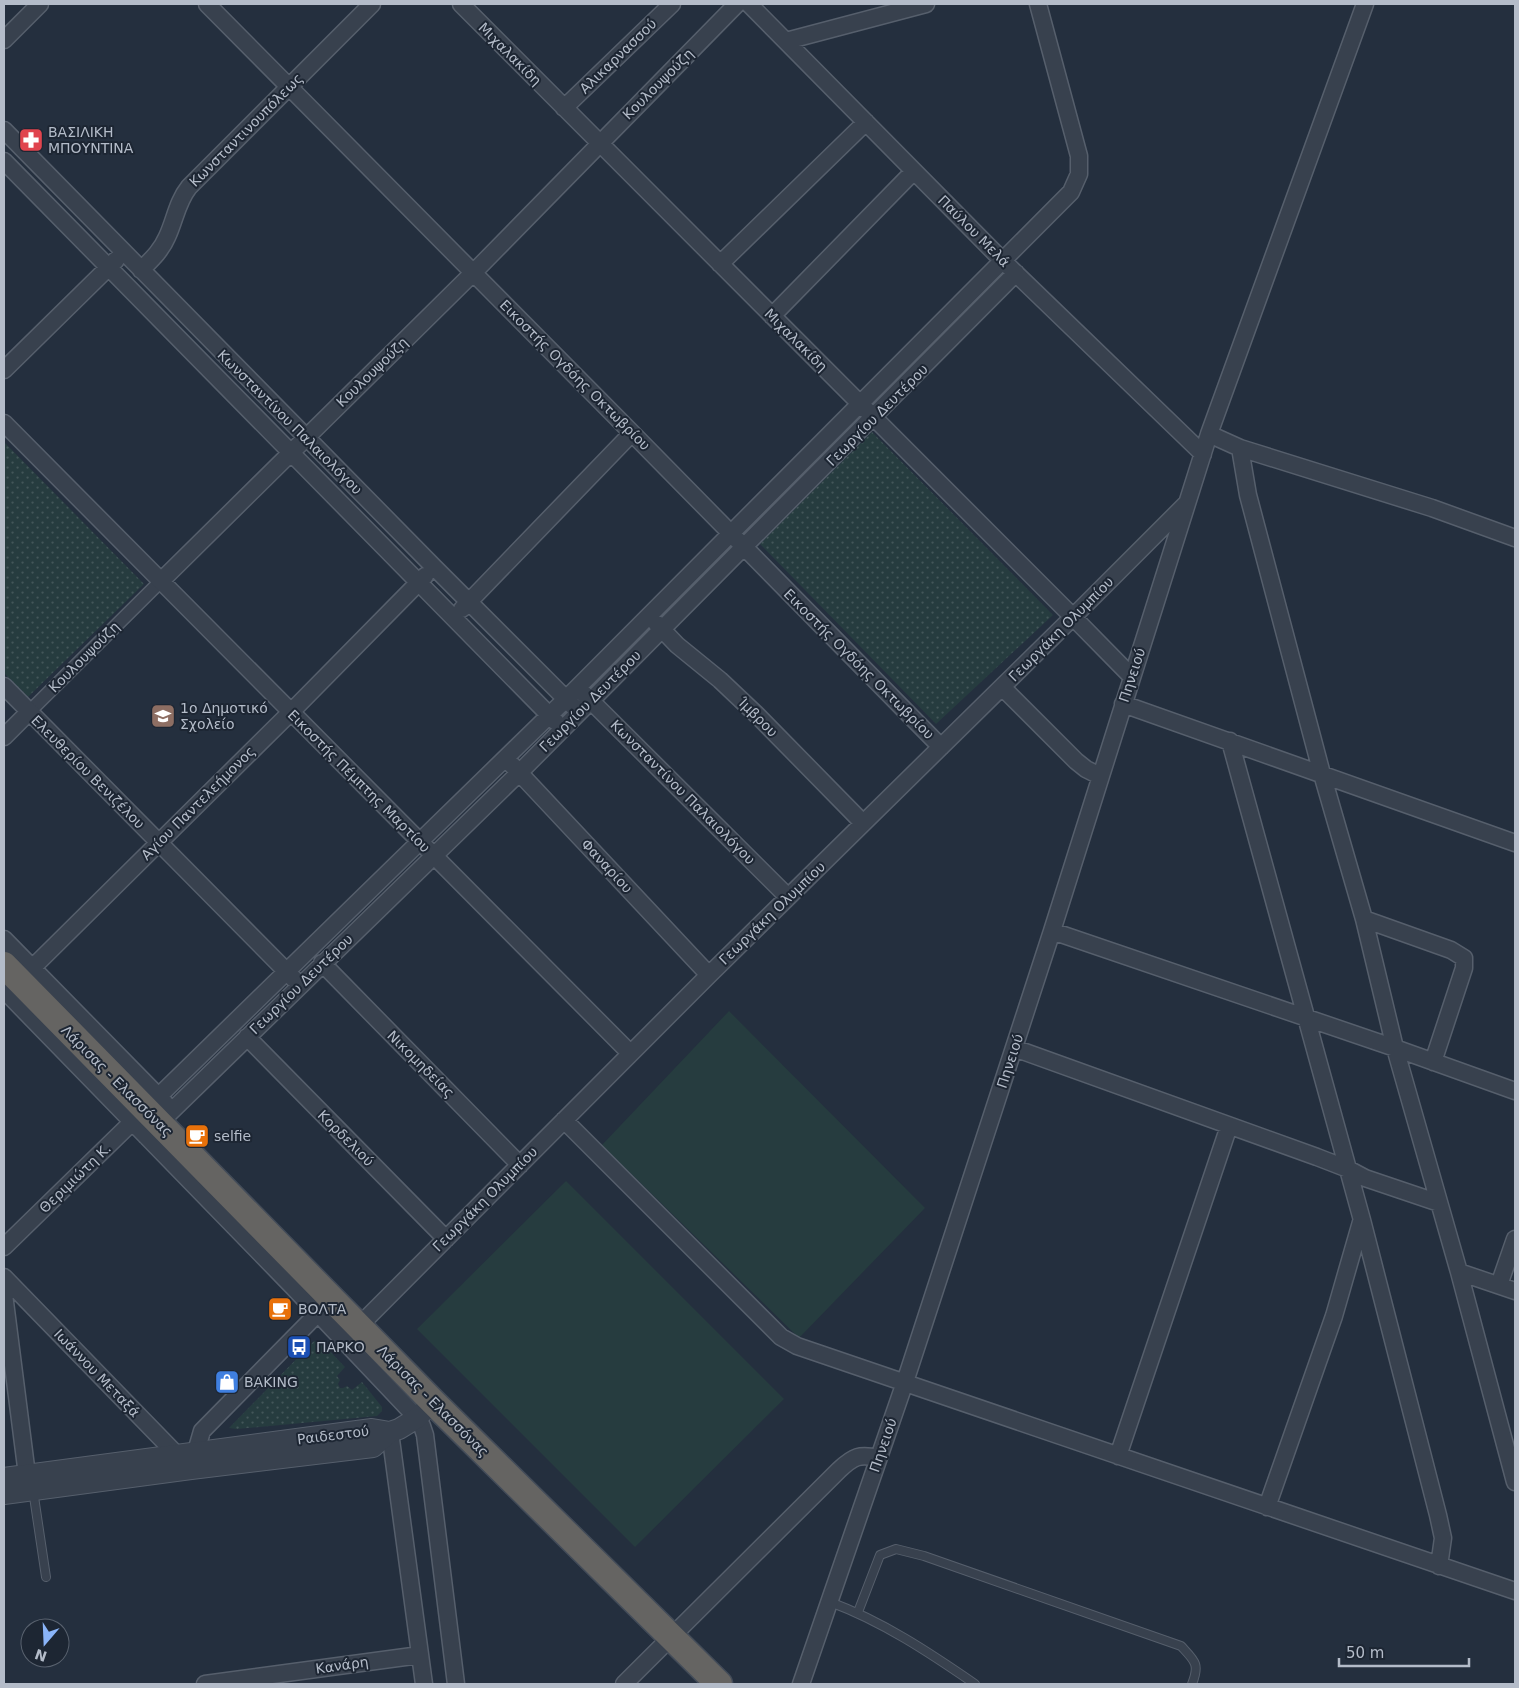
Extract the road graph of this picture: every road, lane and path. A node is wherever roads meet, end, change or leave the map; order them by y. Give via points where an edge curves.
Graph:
1 (40, 4) edge
2 (207, 4) edge
3 (372, 4) edge
4 (461, 4) edge
5 (672, 4) edge
6 (737, 4) edge
7 (749, 4) edge
8 (926, 4) edge
9 (1038, 4) edge
10 (1365, 4) edge
11 (4, 40) edge
12 (786, 41) junction
13 (289, 86) junction
14 (564, 108) junction
15 (866, 122) junction
16 (4, 130) edge
17 (600, 143) junction
18 (4, 161) edge
19 (914, 171) junction
20 (123, 253) junction
21 (1002, 260) junction
22 (720, 264) junction
23 (108, 267) junction
24 (140, 270) junction
25 (474, 272) junction
26 (1016, 273) junction
27 (772, 316) junction
28 (4, 370) edge
29 (860, 404) junction
30 (874, 418) junction
31 (4, 423) edge
32 (632, 432) junction
33 (1209, 434) junction
34 (305, 437) junction
35 (1240, 448) junction
36 (290, 451) junction
37 (1203, 454) junction
38 (1187, 502) junction
39 (731, 534) junction
40 (1515, 538) edge
41 (744, 548) junction
42 (434, 567) junction
43 (161, 581) junction
44 (419, 583) junction
45 (469, 602) junction
46 (648, 615) junction
47 (1073, 617) junction
48 (454, 618) junction
49 (662, 630) junction
50 (1132, 677) junction
51 (4, 686) edge
52 (1002, 687) junction
53 (572, 693) junction
54 (591, 700) junction
55 (1123, 704) junction
56 (29, 712) junction
57 (291, 712) junction
58 (579, 712) junction
59 (549, 715) junction
60 (562, 729) junction
61 (4, 737) edge
62 (1230, 741) junction
63 (941, 747) junction
64 (505, 758) junction
65 (519, 773) junction
66 (1322, 774) junction
67 (1100, 776) junction
68 (863, 823) junction
69 (158, 842) junction
70 (419, 842) junction
71 (1515, 843) edge
72 (433, 856) junction
73 (788, 897) junction
74 (1364, 919) junction
75 (1052, 931) junction
76 (4, 939) edge
77 (322, 963) junction
78 (287, 972) junction
79 (709, 974) junction
80 (12, 982) edge
81 (300, 985) junction
82 (1306, 1018) junction
83 (247, 1037) junction
84 (1014, 1048) junction
85 (1395, 1048) junction
86 (630, 1054) junction
87 (1433, 1062) junction
88 (1515, 1092) edge
89 (152, 1116) junction
90 (564, 1120) junction
91 (1229, 1126) junction
92 (520, 1165) junction
93 (1348, 1169) junction
94 (1439, 1203) junction
95 (1362, 1220) junction
96 (446, 1239) junction
97 (1515, 1239) edge
98 (4, 1247) edge
99 (1459, 1272) junction
100 (4, 1278) edge
101 (1499, 1285) junction
102 (1515, 1291) edge
103 (4, 1294) edge
104 (325, 1306) junction
105 (359, 1326) junction
106 (905, 1382) junction
107 (425, 1410) junction
108 (390, 1432) junction
109 (1118, 1456) junction
110 (879, 1458) junction
111 (188, 1459) junction
112 (4, 1478) edge
113 (1515, 1482) edge
114 (30, 1483) junction
115 (4, 1494) edge
116 (1267, 1507) junction
117 (1439, 1566) junction
118 (46, 1577) dead end
119 (1515, 1591) edge
120 (830, 1602) junction
121 (858, 1612) junction
122 (671, 1637) junction
123 (420, 1655) junction
124 (205, 1684) edge
125 (424, 1684) edge
126 (456, 1684) edge
127 (624, 1684) edge
128 (719, 1684) edge
129 (801, 1684) edge
130 (976, 1684) edge
131 (1192, 1684) edge

1 - 11 street
2 - 13 street, Εικοστής Ογδόης Οκτωβρίου
3 - 13 street, Κωνσταντινουπόλεως
4 - 14 street, Μιχαλακίδη
5 - 14 street, Αλικαρνασσού
6 - 17 street, Κουλουψούζη
7 - 12 street, Παύλου Μελά
8 - 12 street
9 - 21 street, Γεωργίου Δευτέρου via 1079,156 1079,174 1071,192
10 - 33 street, Πηνειού
12 - 15 street, Παύλου Μελά
13 - 24 street, Κωνσταντινουπόλεως via 189,187 161,248
13 - 25 street, Εικοστής Ογδόης Οκτωβρίου
14 - 17 street, Μιχαλακίδη
15 - 19 street, Παύλου Μελά
15 - 22 street
16 - 20 street, Κωνσταντίνου Παλαιολόγου
17 - 22 street, Μιχαλακίδη
17 - 25 street, Κουλουψούζη
18 - 23 street, Κωνσταντίνου Παλαιολόγου
19 - 21 street, Παύλου Μελά
19 - 27 street
20 - 23 street
20 - 24 street, Κωνσταντίνου Παλαιολόγου
21 - 26 street, Παύλου Μελά
21 - 29 street, Γεωργίου Δευτέρου
22 - 27 street, Μιχαλακίδη
23 - 28 street
23 - 36 street, Κωνσταντίνου Παλαιολόγου
24 - 34 street, Κωνσταντίνου Παλαιολόγου
25 - 32 street, Εικοστής Ογδόης Οκτωβρίου
25 - 34 street, Κουλουψούζη
26 - 30 street, Γεωργίου Δευτέρου
26 - 37 street, Παύλου Μελά
27 - 29 street, Μιχαλακίδη
29 - 30 street, Μιχαλακίδη
29 - 39 street, Γεωργίου Δευτέρου
30 - 41 street, Γεωργίου Δευτέρου
30 - 47 street, Μιχαλακίδη
31 - 43 street, Εικοστής Πέμπτης Μαρτίου
32 - 39 street, Εικοστής Ογδόης Οκτωβρίου
32 - 45 street
33 - 35 street
33 - 37 street, Πηνειού
34 - 36 street, Κουλουψούζη
34 - 42 street, Κωνσταντίνου Παλαιολόγου
35 - 40 street via 1432,508
35 - 66 street via 1248,495
36 - 43 street, Κουλουψούζη
36 - 44 street, Κωνσταντίνου Παλαιολόγου
37 - 38 street, Πηνειού
38 - 47 street, Γεωργάκη Ολυμπίου
38 - 50 street, Πηνειού
39 - 41 street, Εικοστής Ογδόης Οκτωβρίου
39 - 46 street, Γεωργίου Δευτέρου
41 - 49 street, Γεωργίου Δευτέρου
41 - 63 street, Εικοστής Ογδόης Οκτωβρίου
42 - 44 street, Αγίου Παντελεήμονος
42 - 45 street, Κωνσταντίνου Παλαιολόγου
43 - 56 street, Κουλουψούζη
43 - 57 street, Εικοστής Πέμπτης Μαρτίου
44 - 48 street, Κωνσταντίνου Παλαιολόγου
44 - 57 street, Αγίου Παντελεήμονος
45 - 48 street
45 - 53 street, Κωνσταντίνου Παλαιολόγου
46 - 49 street, Ίμβρου
46 - 53 street, Γεωργίου Δευτέρου
47 - 50 street, Μιχαλακίδη
47 - 52 street, Γεωργάκη Ολυμπίου
48 - 59 street, Κωνσταντίνου Παλαιολόγου
49 - 54 street, Γεωργίου Δευτέρου
49 - 68 street, Ίμβρου via 751,709
50 - 55 street, Πηνειού
51 - 56 street, Ελευθερίου Βενιζέλου
52 - 63 street, Γεωργάκη Ολυμπίου
52 - 67 street via 1076,761
53 - 54 street, Κωνσταντίνου Παλαιολόγου
53 - 58 street, Κωνσταντίνου Παλαιολόγου
53 - 59 street, Γεωργίου Δευτέρου
54 - 58 street, Γεωργίου Δευτέρου
54 - 73 street, Κωνσταντίνου Παλαιολόγου
55 - 62 street
55 - 67 street, Πηνειού
56 - 61 street, Κουλουψούζη
56 - 69 street, Ελευθερίου Βενιζέλου
57 - 69 street, Αγίου Παντελεήμονος
57 - 70 street, Εικοστής Πέμπτης Μαρτίου
58 - 60 street, Γεωργίου Δευτέρου
59 - 60 street, Κωνσταντίνου Παλαιολόγου
59 - 64 street, Γεωργίου Δευτέρου
60 - 65 street, Γεωργίου Δευτέρου
62 - 66 street
62 - 82 street
63 - 68 street, Γεωργάκη Ολυμπίου
64 - 65 street, Φαναρίου
64 - 70 street, Γεωργίου Δευτέρου
65 - 72 street, Γεωργίου Δευτέρου
65 - 79 street, Φαναρίου
66 - 71 street
66 - 74 street
67 - 75 street, Πηνειού
68 - 73 street, Γεωργάκη Ολυμπίου
69 - 78 street, Ελευθερίου Βενιζέλου
69 - 80 street, Αγίου Παντελεήμονος
70 - 72 street, Εικοστής Πέμπτης Μαρτίου
70 - 78 street, Γεωργίου Δευτέρου
72 - 77 street, Γεωργίου Δευτέρου
72 - 86 street, Εικοστής Πέμπτης Μαρτίου
73 - 79 street, Γεωργάκη Ολυμπίου
74 - 85 street
74 - 87 street via 1451,950 1464,958 1464,968
75 - 82 street
75 - 84 street, Πηνειού
76 - 80 street
77 - 81 street, Γεωργίου Δευτέρου
77 - 92 street, Νικομηδείας
78 - 81 street, Ελευθερίου Βενιζέλου
78 - 89 street, Γεωργίου Δευτέρου
79 - 86 street, Γεωργάκη Ολυμπίου
80 - 89 highway, Λάρισας - Ελασσόνας
81 - 83 street, Γεωργίου Δευτέρου
82 - 85 street
82 - 93 street
83 - 89 street, Γεωργίου Δευτέρου
83 - 96 street, Κορδελιού
84 - 91 street
84 - 106 street, Πηνειού
85 - 87 street
85 - 94 street
86 - 90 street, Γεωργάκη Ολυμπίου
87 - 88 street
89 - 98 street, Θεριμιώτη Κ.
89 - 104 highway, Λάρισας - Ελασσόνας
90 - 92 street, Γεωργάκη Ολυμπίου
90 - 106 street via 781,1337 798,1346
91 - 93 street
91 - 109 street
92 - 96 street, Γεωργάκη Ολυμπίου
93 - 94 street
93 - 95 street
94 - 99 street
95 - 116 street via 1334,1316
95 - 117 street via 1444,1538
96 - 105 street, Γεωργάκη Ολυμπίου
97 - 101 street
99 - 101 street
99 - 113 street
100 - 111 street, Ιωάννου Μεταξά
101 - 102 street
103 - 114 street
104 - 105 highway, Λάρισας - Ελασσόνας
104 - 107 street
104 - 111 street via 202,1431
105 - 107 highway, Λάρισας - Ελασσόνας
106 - 109 street
106 - 110 street, Πηνειού
107 - 108 street via 408,1425
107 - 122 highway, Λάρισας - Ελασσόνας
107 - 126 street via 422,1426
108 - 111 street, Ραιδεστού via 372,1429
108 - 123 street
109 - 116 street
110 - 120 street, Πηνειού
110 - 122 street via 864,1455 849,1461
111 - 114 street, Ραιδεστού
112 - 114 street, Ραιδεστού
114 - 115 street, Ραιδεστού
114 - 118 lane
116 - 117 street
117 - 119 street
120 - 121 lane
120 - 129 street, Πηνειού
121 - 130 lane
121 - 131 lane via 880,1555 896,1549 1181,1646 1194,1659 1197,1672
122 - 127 street
122 - 128 highway, Λάρισας - Ελασσόνας
123 - 124 street, Κανάρη
123 - 125 street

